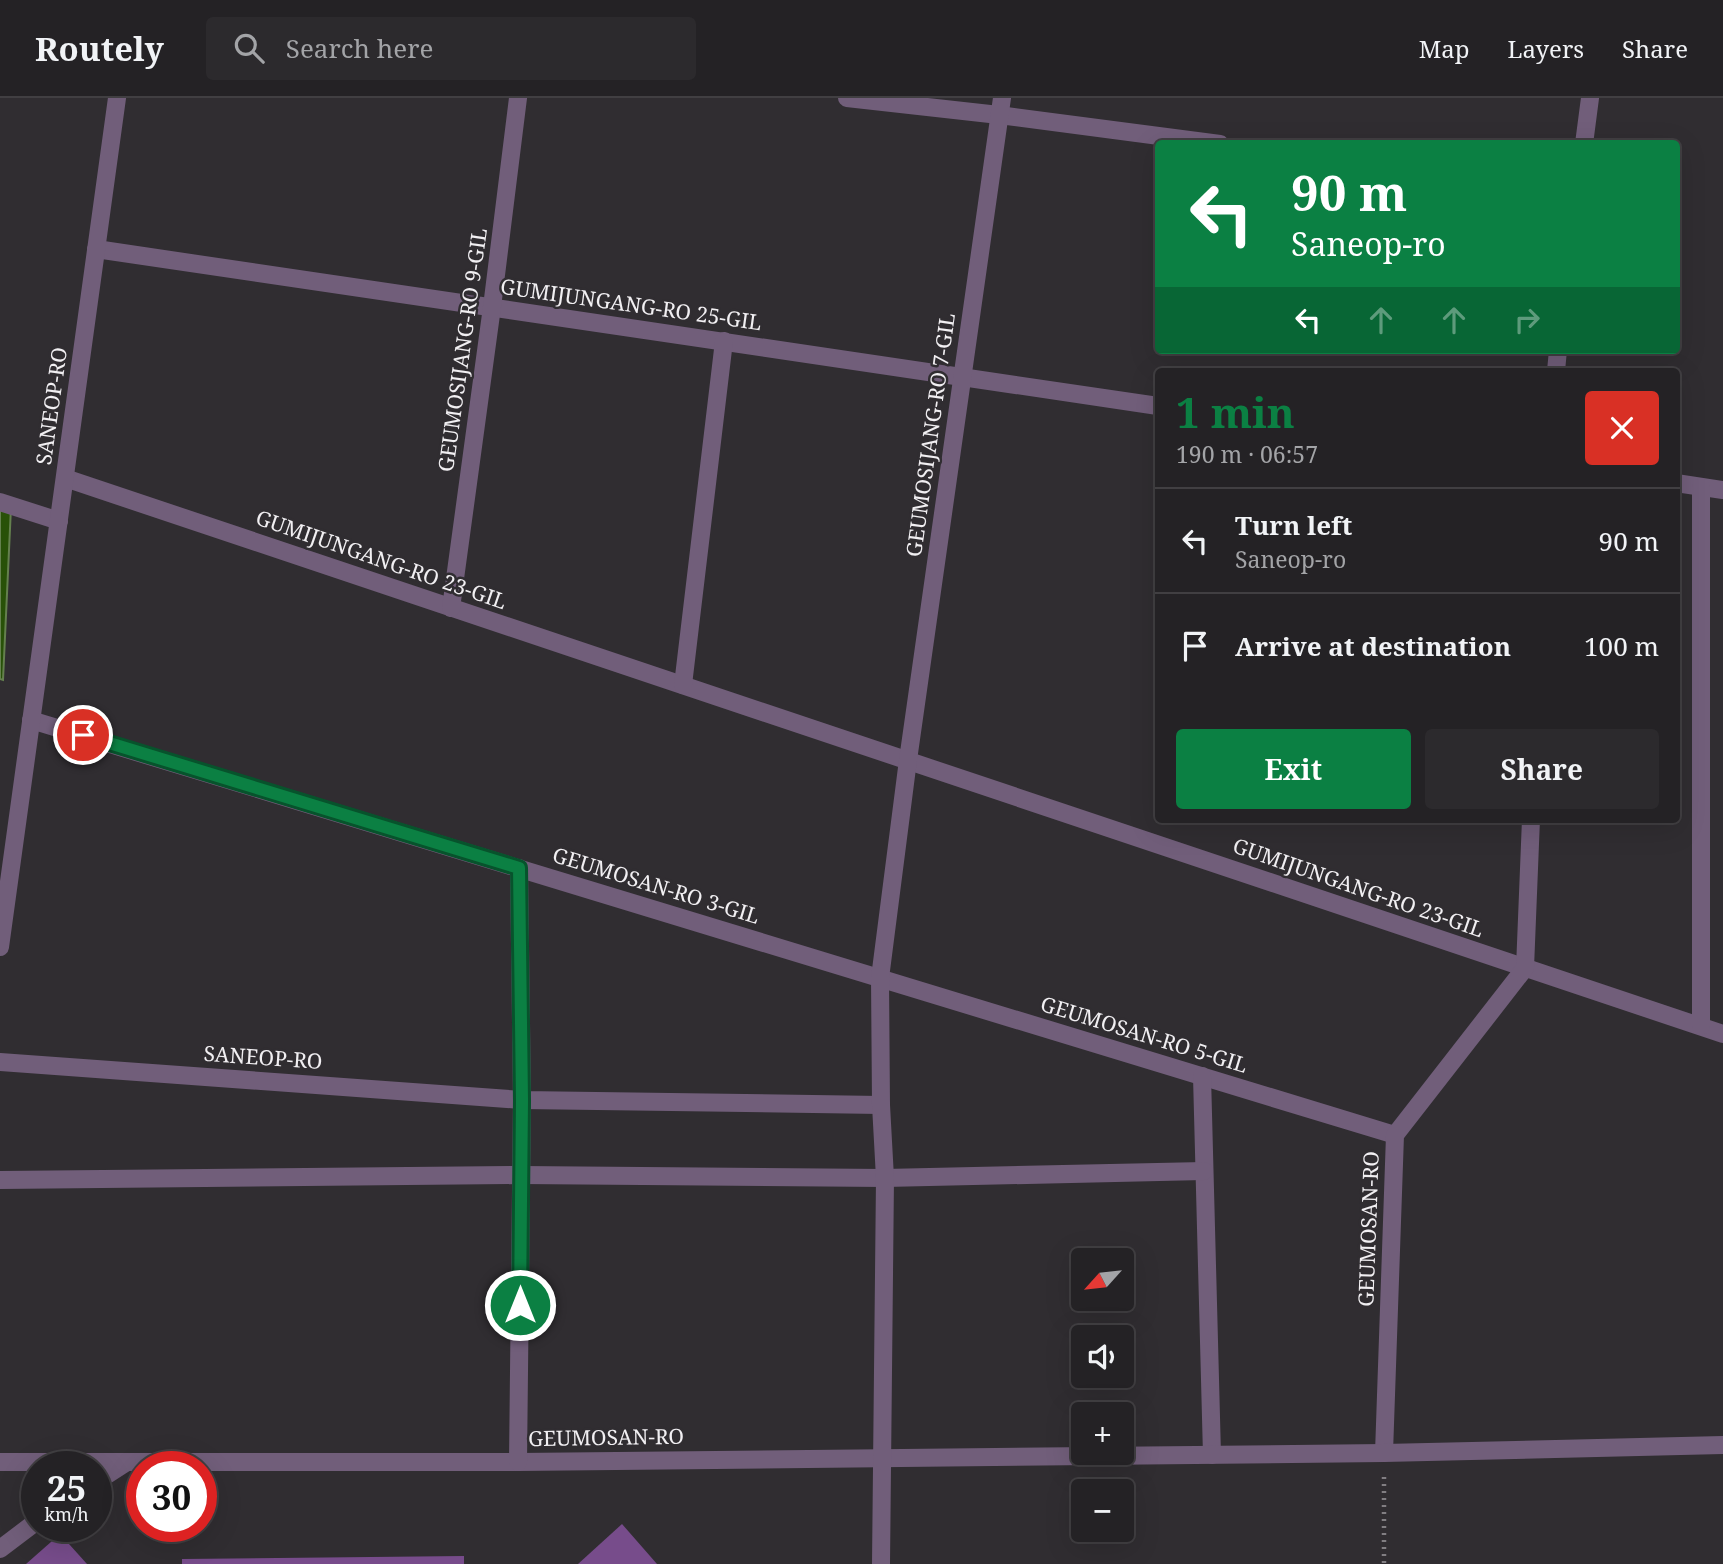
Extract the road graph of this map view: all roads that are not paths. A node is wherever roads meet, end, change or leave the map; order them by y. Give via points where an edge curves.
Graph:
1 (117, 98) edge
2 (518, 98) edge
3 (848, 98) edge
4 (1590, 98) edge
5 (1001, 107) edge
6 (1196, 140) edge
7 (1585, 140) edge
8 (96, 248) junction
9 (492, 307) junction
10 (724, 341) junction
11 (962, 377) junction
12 (1155, 406) edge
13 (65, 478) junction
14 (1680, 484) edge
15 (1702, 487) junction
16 (1723, 490) edge
17 (0, 502) edge
18 (59, 521) junction
19 (450, 608) junction
20 (683, 685) junction
21 (32, 720) junction
22 (908, 760) junction
23 (1531, 823) edge
24 (519, 868) junction
25 (0, 947) edge
26 (1525, 968) junction
27 (880, 978) junction
28 (1700, 1026) junction
29 (1723, 1034) edge
30 (0, 1062) edge
31 (1202, 1076) junction
32 (522, 1100) junction
33 (881, 1105) junction
34 (1395, 1135) junction
35 (1204, 1171) junction
36 (521, 1175) junction
37 (885, 1178) junction
38 (0, 1180) edge
39 (1723, 1445) edge
40 (1384, 1453) junction
41 (1212, 1455) junction
42 (882, 1458) junction
43 (0, 1462) edge
44 (126, 1462) edge
45 (217, 1462) edge
46 (518, 1462) junction
47 (21, 1533) edge
48 (0, 1549) edge
49 (881, 1564) edge

1 - 8 street, SANEOP-RO
2 - 9 street, GEUMOSIJANG-RO 9-GIL
3 - 5 street
4 - 7 street
5 - 6 street
5 - 11 street, GEUMOSIJANG-RO 7-GIL
8 - 9 street, GUMIJUNGANG-RO 25-GIL
8 - 13 street, SANEOP-RO
9 - 10 street, GUMIJUNGANG-RO 25-GIL
9 - 19 street, GEUMOSIJANG-RO 9-GIL
10 - 11 street, GUMIJUNGANG-RO 25-GIL
10 - 20 street
11 - 12 street, GUMIJUNGANG-RO 25-GIL
11 - 22 street, GEUMOSIJANG-RO 7-GIL
13 - 18 street, SANEOP-RO
13 - 19 street, GUMIJUNGANG-RO 23-GIL
14 - 15 street
15 - 16 street
15 - 28 street
17 - 18 street
18 - 21 street, SANEOP-RO
19 - 20 street, GUMIJUNGANG-RO 23-GIL
20 - 22 street, GUMIJUNGANG-RO 23-GIL
21 - 24 street
21 - 25 street, SANEOP-RO
22 - 26 street, GUMIJUNGANG-RO 23-GIL
22 - 27 street
23 - 26 street
24 - 27 street, GEUMOSAN-RO 3-GIL
24 - 32 street, GEUMOSAN-RO 3-GIL
26 - 28 street, GUMIJUNGANG-RO 23-GIL
26 - 34 street, GEUMOSAN-RO
27 - 31 street, GEUMOSAN-RO 5-GIL
27 - 33 street
28 - 29 street, GUMIJUNGANG-RO 23-GIL
30 - 32 street, SANEOP-RO
31 - 34 street, GEUMOSAN-RO 5-GIL
31 - 35 street
32 - 33 street
32 - 36 street, GEUMOSAN-RO 3-GIL
33 - 37 street
34 - 40 street, GEUMOSAN-RO
35 - 37 street
35 - 41 street
36 - 37 street
36 - 38 street
36 - 46 street, GEUMOSAN-RO 3-GIL
37 - 42 street
39 - 40 street, GEUMOSAN-RO
40 - 41 street, GEUMOSAN-RO
41 - 42 street, GEUMOSAN-RO
42 - 46 street, GEUMOSAN-RO
42 - 49 street
43 - 44 street, GEUMOSAN-RO
45 - 46 street, GEUMOSAN-RO
47 - 48 street

